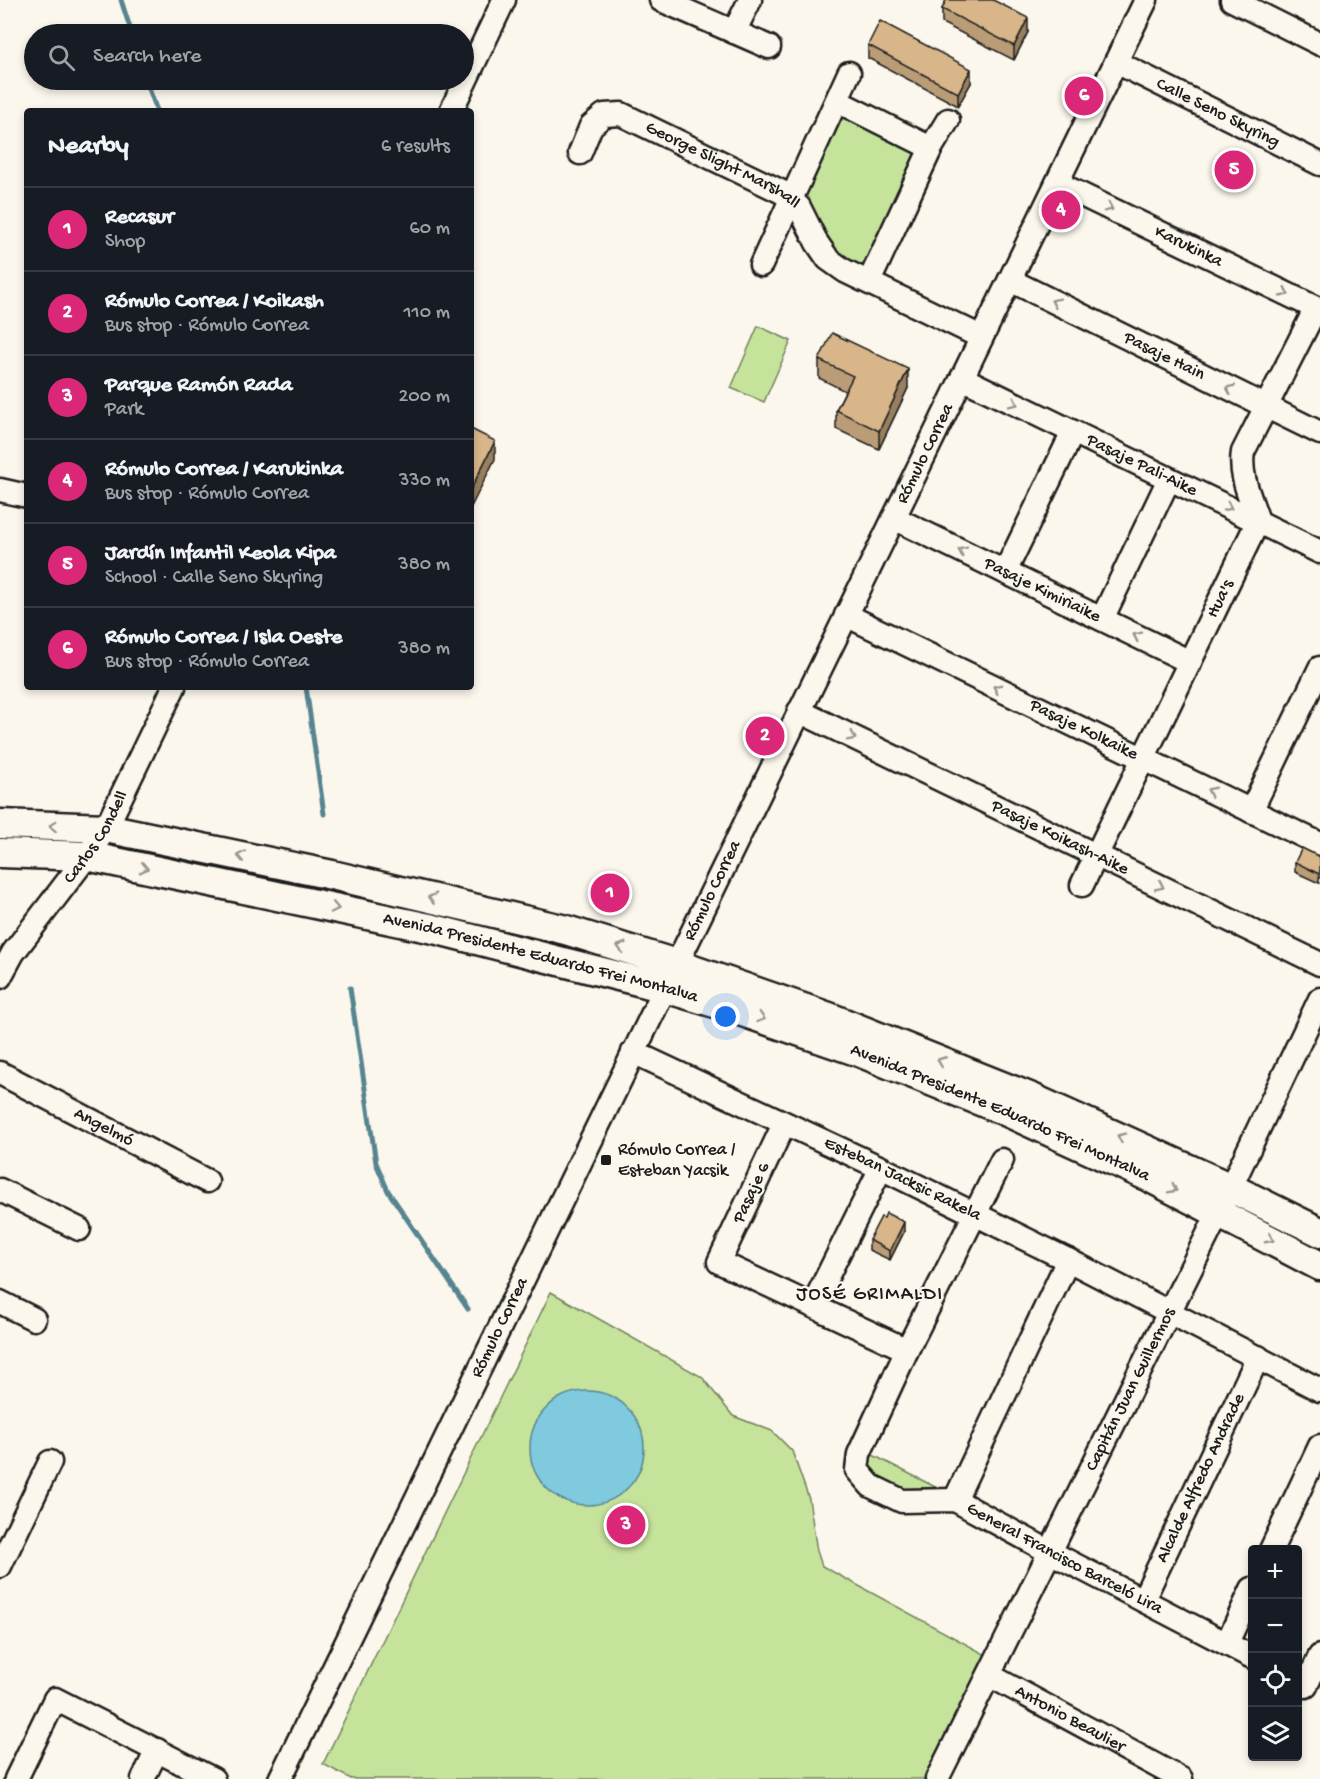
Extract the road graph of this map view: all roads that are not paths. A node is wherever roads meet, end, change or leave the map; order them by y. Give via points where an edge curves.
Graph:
1 (504, 0) edge
2 (661, 0) edge
3 (750, 0) edge
4 (1232, 0) edge
5 (1139, 2) edge
6 (734, 32) junction
7 (1320, 44) edge
8 (769, 47) dead end
9 (1116, 62) junction
10 (474, 63) edge
11 (849, 73) dead end
12 (461, 90) edge
13 (837, 100) junction
14 (452, 108) edge
15 (948, 120) dead end
16 (931, 148) junction
17 (580, 153) dead end
18 (1320, 164) edge
19 (1057, 183) junction
20 (792, 199) junction
21 (761, 266) dead end
22 (1010, 280) junction
23 (869, 282) junction
24 (1318, 309) edge
25 (981, 337) junction
26 (962, 378) junction
27 (1266, 407) junction
28 (1073, 432) junction
29 (1320, 433) edge
30 (1169, 479) junction
31 (0, 490) edge
32 (24, 495) edge
33 (894, 518) junction
34 (1258, 521) junction
35 (1320, 552) edge
36 (1005, 572) junction
37 (846, 615) junction
38 (1102, 619) junction
39 (1190, 662) junction
40 (1320, 668) edge
41 (173, 690) edge
42 (800, 711) junction
43 (1143, 758) junction
44 (1251, 811) junction
45 (0, 824) edge
46 (106, 828) junction
47 (1320, 844) edge
48 (0, 853) edge
49 (87, 856) junction
50 (1097, 856) junction
51 (1082, 885) dead end
52 (1320, 964) edge
53 (671, 976) junction
54 (0, 977) edge
55 (1320, 999) edge
56 (633, 1052) junction
57 (0, 1073) edge
58 (784, 1124) junction
59 (1002, 1160) dead end
60 (881, 1168) junction
61 (207, 1181) dead end
62 (0, 1190) edge
63 (1225, 1200) junction
64 (975, 1215) junction
65 (79, 1228) dead end
66 (1319, 1230) edge
67 (1068, 1260) junction
68 (1320, 1266) edge
69 (0, 1302) edge
70 (813, 1305) junction
71 (1170, 1311) junction
72 (34, 1319) dead end
73 (907, 1350) junction
74 (1258, 1357) junction
75 (1320, 1390) edge
76 (1320, 1446) edge
77 (50, 1462) dead end
78 (955, 1500) junction
79 (1273, 1545) edge
80 (1050, 1552) junction
81 (0, 1566) edge
82 (1248, 1598) edge
83 (1143, 1600) junction
84 (1227, 1643) junction
85 (1248, 1655) edge
86 (1320, 1656) edge
87 (989, 1675) junction
88 (1308, 1687) edge
89 (157, 1750) junction
90 (16, 1779) edge
91 (142, 1779) edge
92 (213, 1779) edge
93 (280, 1779) edge
94 (937, 1779) edge
95 (1181, 1779) edge

1 - 10 street
2 - 6 street
3 - 6 street
4 - 7 street
5 - 9 street, Rómulo Correa
6 - 8 street
9 - 18 street, Calle Seno Skyring
9 - 19 street, Rómulo Correa
11 - 13 street
12 - 14 street
13 - 16 street
13 - 20 street
15 - 16 street
16 - 23 street
17 - 20 street, George Slight Marshall via 591,126 604,115 621,114
19 - 22 street, Rómulo Correa
19 -> 24 street, Karukinka
20 - 21 street
20 - 23 street, George Slight Marshall via 828,259 845,272
22 - 25 street, Rómulo Correa
27 -> 22 street, Pasaje Hain
23 - 25 street, George Slight Marshall
24 - 27 street
25 - 26 street, Rómulo Correa
26 -> 28 street, Pasaje Pali-Aike
26 - 33 street, Rómulo Correa
27 - 29 street, Pasaje Hain
27 - 34 street via 1241,464
28 - 30 street, Pasaje Pali-Aike
28 - 36 street
30 -> 34 street, Pasaje Pali-Aike
30 - 38 street
31 - 32 street
36 -> 33 street, Pasaje Kimiriaike
33 - 37 street, Rómulo Correa
34 - 35 street, Pasaje Pali-Aike
34 - 39 street, Hua's
36 - 38 street, Pasaje Kimiriaike
37 - 42 street, Rómulo Correa
43 -> 37 street, Pasaje Kolkaike
39 -> 38 street, Pasaje Kimiriaike
39 - 43 street, Hua's
40 - 44 street
41 - 46 street, Carlos Condell
42 -> 50 street, Pasaje Koikash-Aike
42 - 53 street, Rómulo Correa
44 -> 43 street, Pasaje Kolkaike
43 - 50 street, Hua's
44 - 47 street, Pasaje Kolkaike
46 -> 45 main road, Avenida Presidente Eduardo Frei Montalva
46 - 49 street, Carlos Condell
53 -> 46 main road, Avenida Presidente Eduardo Frei Montalva via 566,930 332,875
48 - 49 main road, Avenida Presidente Eduardo Frei Montalva
49 -> 53 main road, Avenida Presidente Eduardo Frei Montalva
49 - 54 street, Carlos Condell via 13,953
50 - 51 street, Hua's
50 -> 52 street, Pasaje Koikash-Aike
53 - 56 street, Rómulo Correa
53 - 63 main road, Avenida Presidente Eduardo Frei Montalva via 785,1026 933,1080 1077,1143
55 - 63 street, Capitán Juan Guillermos
56 - 58 street, Esteban Jacksic Rakela
56 - 93 street, Rómulo Correa
57 - 61 street, Angelmó
58 - 60 street, Esteban Jacksic Rakela
58 - 70 street, Pasaje 6 via 719,1262
59 - 64 street
60 - 64 street, Esteban Jacksic Rakela
60 - 70 street
62 - 65 street
63 - 66 main road, Avenida Presidente Eduardo Frei Montalva
63 -> 68 main road, Avenida Presidente Eduardo Frei Montalva
63 - 71 street, Capitán Juan Guillermos
64 - 67 street, Esteban Jacksic Rakela
64 - 73 street
67 - 71 street, Esteban Jacksic Rakela
67 - 78 street
69 - 72 street
70 - 73 street
71 - 74 street, Esteban Jacksic Rakela
71 - 80 street, Capitán Juan Guillermos
73 - 78 street, General Francisco Barceló Lira via 859,1454 857,1470 871,1486 902,1501
74 - 75 street, Esteban Jacksic Rakela
74 - 83 street, Alcalde Alfredo Andrade
76 - 79 street
77 - 81 street
78 - 80 street, General Francisco Barceló Lira
80 - 83 street, General Francisco Barceló Lira
80 - 87 street, Capitán Juan Guillermos
82 - 84 street
83 - 84 street, General Francisco Barceló Lira
84 - 85 street, General Francisco Barceló Lira
86 - 88 street
87 - 94 street, Capitán Juan Guillermos
87 - 95 street, Antonio Beaulier
89 - 90 street via 55,1699
89 - 91 street
89 - 92 street

